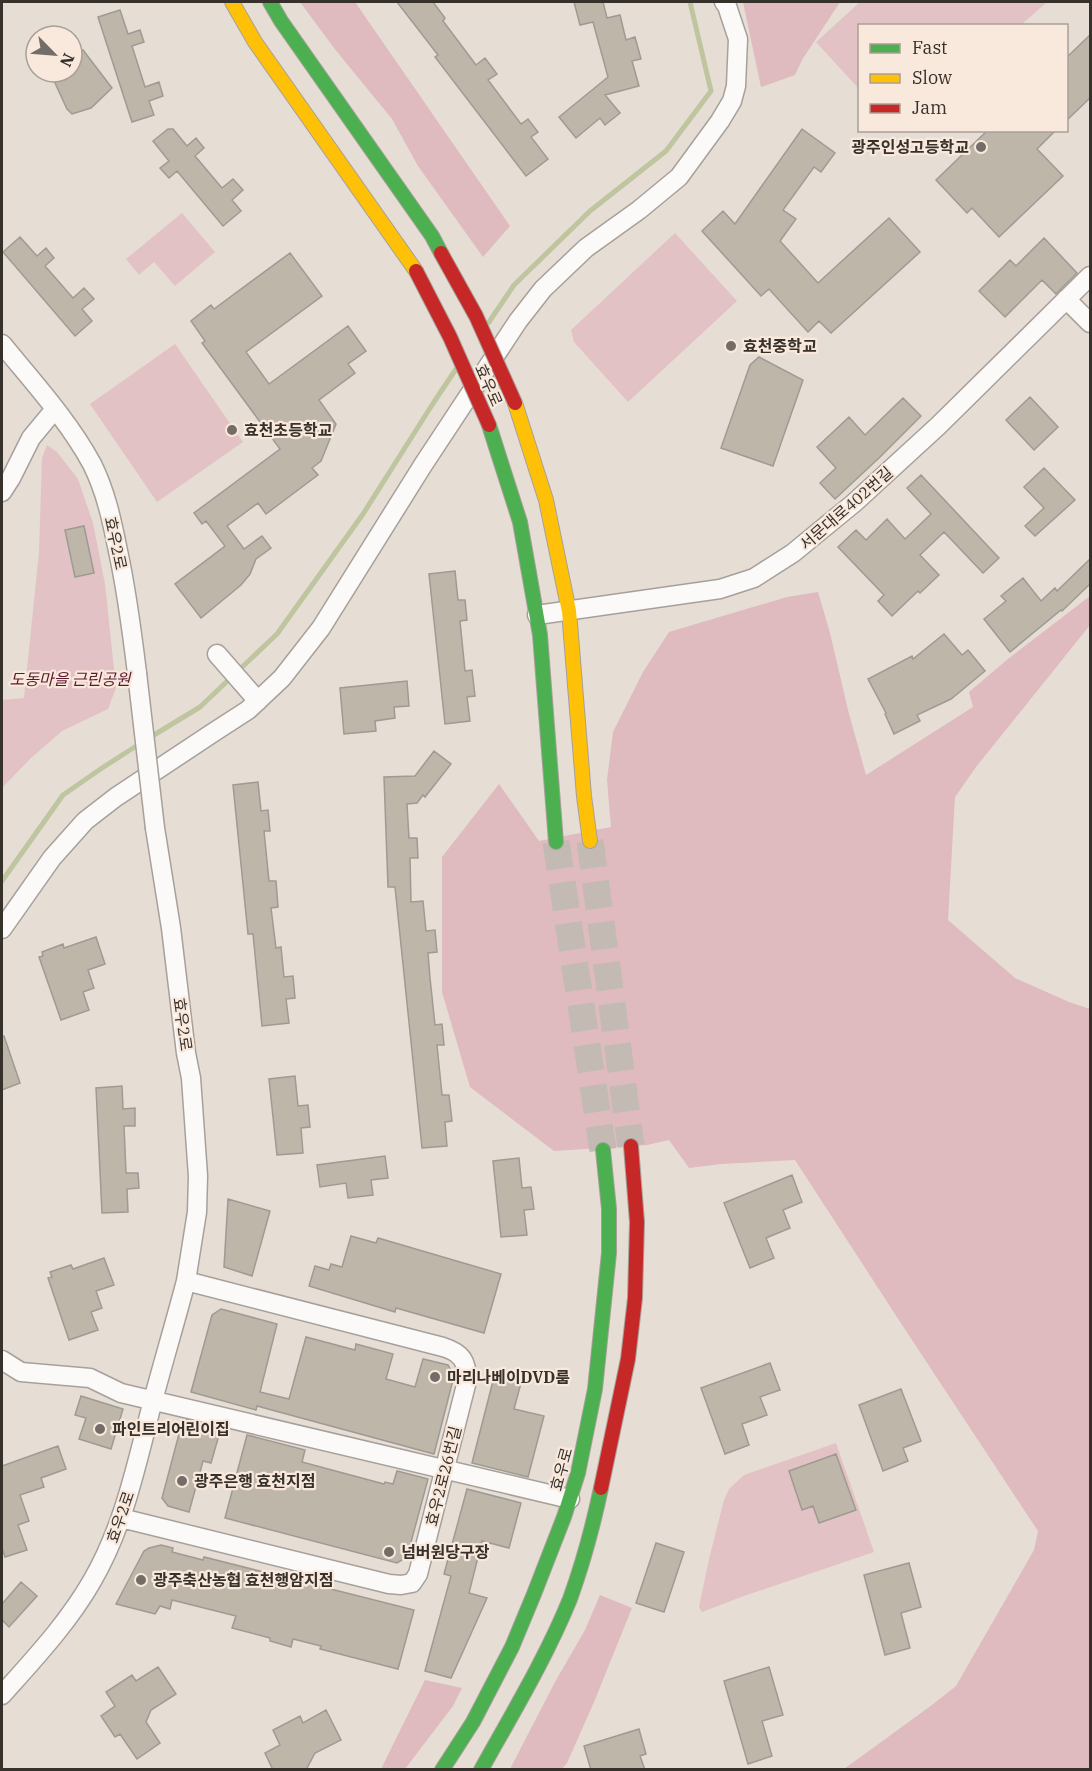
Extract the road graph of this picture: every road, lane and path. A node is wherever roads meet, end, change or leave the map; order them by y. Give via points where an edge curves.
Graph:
1 (232, 2) edge
2 (270, 2) edge
3 (723, 2) edge
4 (1090, 276) edge
5 (1066, 299) junction
6 (1090, 322) edge
7 (2, 344) edge
8 (55, 410) junction
9 (2, 492) edge
10 (569, 610) junction
11 (537, 615) junction
12 (220, 657) dead end
13 (254, 696) junction
14 (590, 841) tunnel mouth
15 (556, 842) tunnel mouth
16 (2, 929) edge
17 (631, 1146) tunnel mouth
18 (603, 1150) tunnel mouth
19 (186, 1281) junction
20 (2, 1360) edge
21 (153, 1400) junction
22 (446, 1469) junction
23 (570, 1499) junction
24 (121, 1518) junction
25 (2, 1695) edge
26 (442, 1770) edge
27 (481, 1770) edge

1 - 11 main road, 효우로, bridge via 255,42 416,271 450,337 489,425 520,522
2 - 10 main road, 효우로, bridge via 432,236 476,316 514,403 546,500
3 - 13 street via 738,39 736,86 720,121 679,177 586,248 543,289 436,446 321,628 282,678
4 - 5 street, 서문대로402번길
5 - 6 street
5 - 10 street, 서문대로402번길 via 938,426 793,553 753,578 720,589
7 - 8 street, 효우2로
8 - 9 street via 31,438
8 - 19 street, 효우2로, bridge via 91,463 102,487 127,593 191,1078 198,1176 197,1212
10 - 11 street, 서문대로402번길
10 - 14 main road, 효우로
11 - 15 main road, 효우로
12 - 13 street
13 - 16 street via 248,710 85,821 52,858
17 - 27 main road via 638,1209 635,1296 629,1350 597,1505 569,1601
18 - 23 main road, 효우로 via 609,1214 605,1309 592,1407
19 - 21 street, 효우2로
19 - 22 street, 효우2로26번길 via 455,1350 464,1360 467,1381
20 - 21 street via 21,1372 90,1378 121,1393
21 - 22 street
21 - 24 street, 효우2로
22 - 23 street
22 - 24 street, 효우2로26번길 via 418,1575 412,1583 401,1585
23 - 26 main road, 효우로 via 511,1649 480,1710
24 - 25 street, 효우2로 via 101,1564 71,1615

